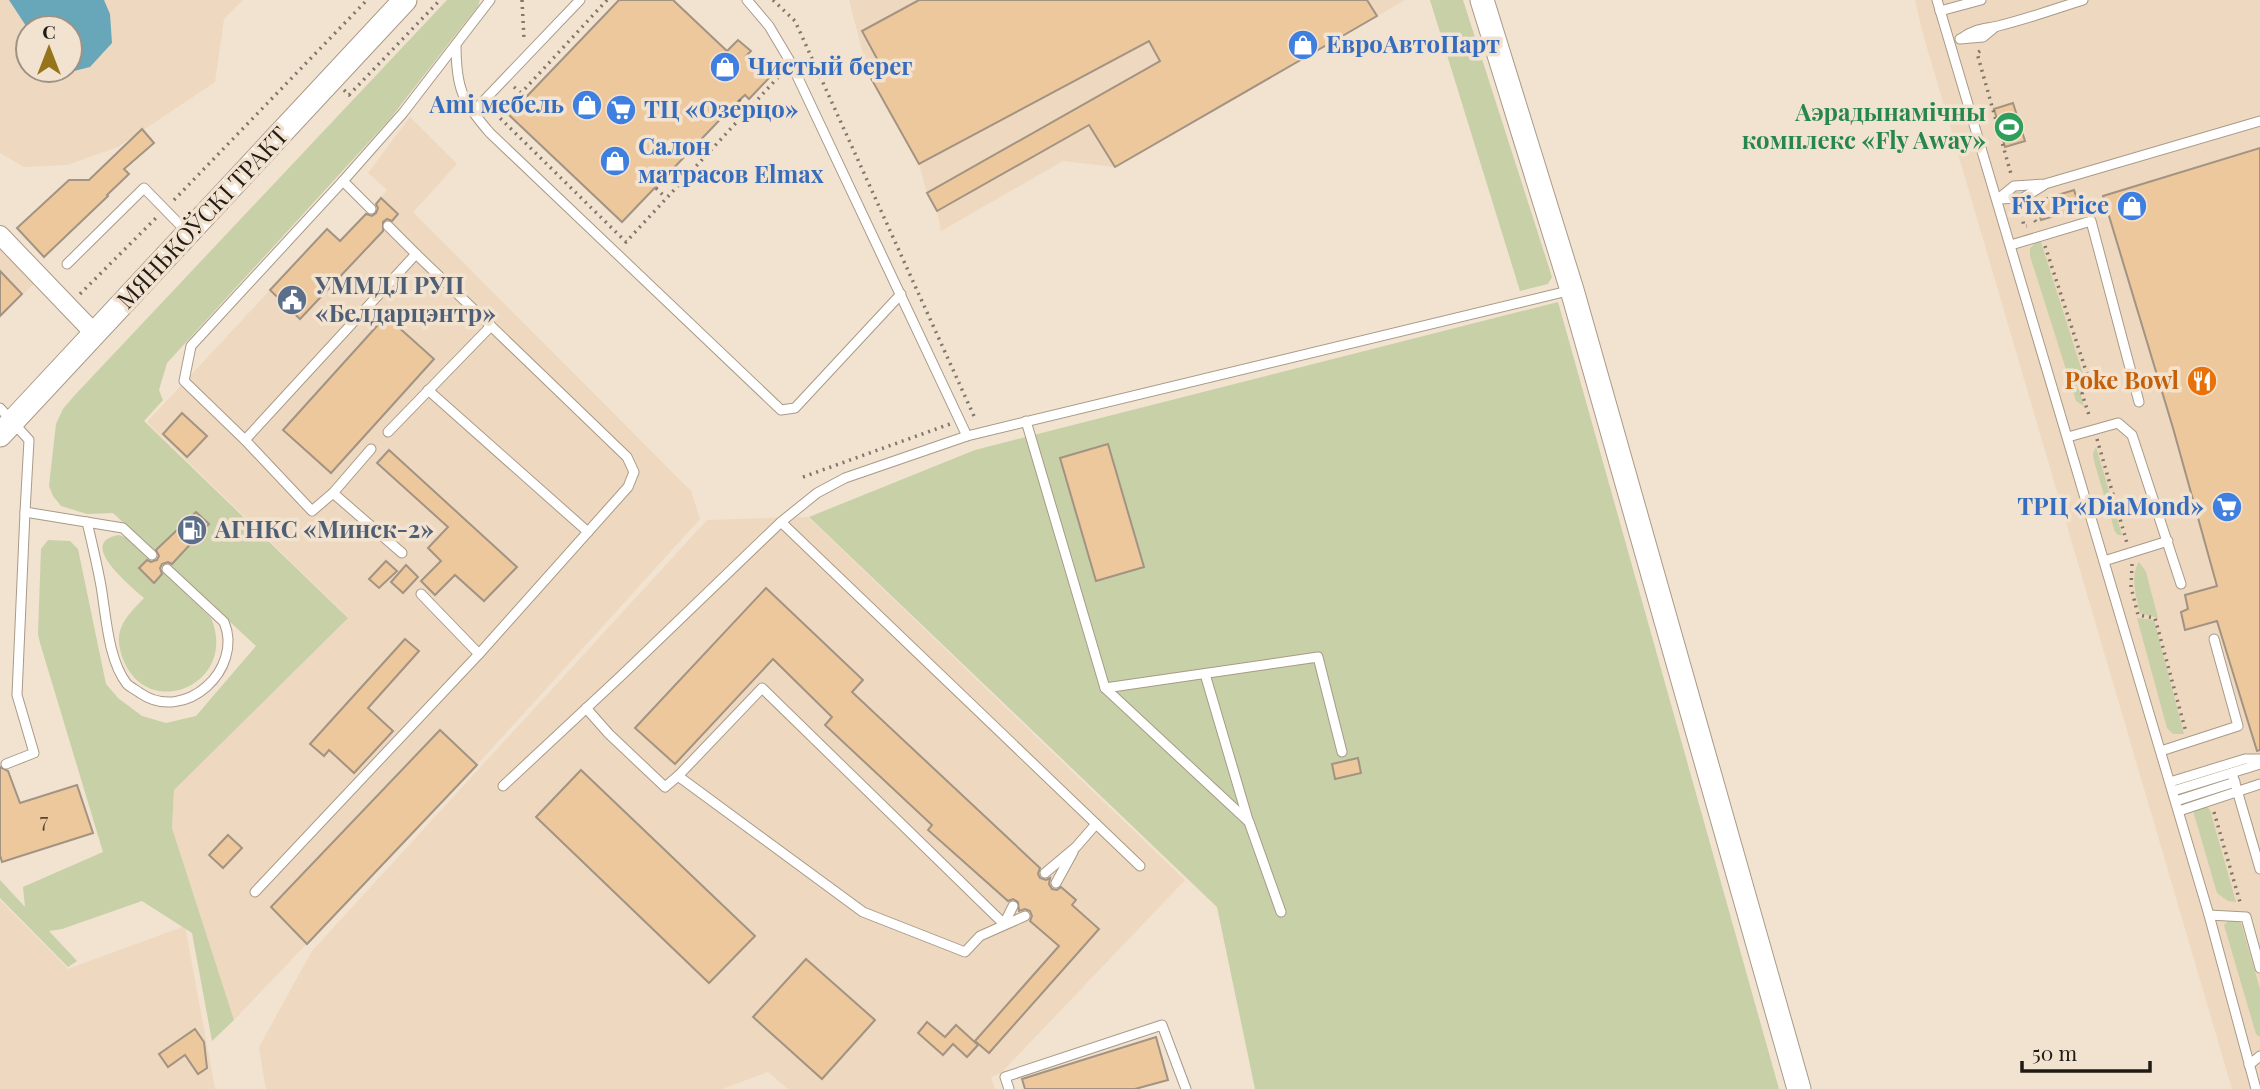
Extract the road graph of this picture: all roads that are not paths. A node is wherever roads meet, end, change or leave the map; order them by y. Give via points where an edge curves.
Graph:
1 (405, 0) edge
2 (490, 0) edge
3 (580, 0) edge
4 (747, 0) edge
5 (1482, 0) edge
6 (1937, 0) edge
7 (1981, 0) edge
8 (2083, 0) edge
9 (1940, 11) junction
10 (1995, 27) junction
11 (1962, 38) junction
12 (1951, 42) junction
13 (456, 45) junction
14 (472, 112) junction
15 (2260, 121) edge
16 (343, 181) junction
17 (2045, 184) junction
18 (1998, 199) junction
19 (371, 209) dead end
20 (388, 226) dead end
21 (189, 233) junction
22 (0, 234) edge
23 (2011, 245) junction
24 (416, 254) junction
25 (66, 264) dead end
26 (1572, 290) junction
27 (901, 294) junction
28 (491, 326) junction
29 (95, 334) junction
30 (428, 390) junction
31 (2139, 402) dead end
32 (1026, 421) junction
33 (4, 422) edge
34 (388, 432) dead end
35 (967, 436) junction
36 (2067, 437) junction
37 (246, 440) junction
38 (371, 449) dead end
39 (333, 493) junction
40 (25, 512) junction
41 (87, 522) junction
42 (781, 522) junction
43 (589, 531) junction
44 (2168, 541) junction
45 (402, 554) dead end
46 (152, 555) dead end
47 (2104, 561) junction
48 (167, 569) dead end
49 (2181, 584) dead end
50 (421, 594) dead end
51 (2214, 639) dead end
52 (479, 654) junction
53 (1205, 674) junction
54 (1105, 688) junction
55 (586, 708) junction
56 (2161, 751) junction
57 (1342, 752) dead end
58 (2260, 762) edge
59 (6, 764) dead end
60 (678, 776) junction
61 (2235, 782) junction
62 (2260, 784) edge
63 (503, 786) dead end
64 (2174, 796) junction
65 (1249, 822) junction
66 (1096, 824) junction
67 (1076, 848) junction
68 (1140, 866) dead end
69 (2260, 869) edge
70 (1045, 873) dead end
71 (1056, 883) dead end
72 (255, 892) dead end
73 (1013, 906) dead end
74 (1281, 912) dead end
75 (2209, 915) junction
76 (1025, 916) dead end
77 (1004, 924) junction
78 (2260, 968) edge
79 (2260, 1056) edge
80 (2249, 1065) junction
81 (1009, 1089) edge
82 (1186, 1089) edge
83 (1799, 1089) edge
84 (2256, 1089) edge

1 - 21 street, МЯНЬКОЎСКІ ТРАКТ
2 - 13 lane
3 - 14 lane
4 - 27 lane via 792,62
5 - 26 street
6 - 9 lane
7 - 9 lane
8 - 10 lane
9 - 12 lane
10 - 11 lane
10 - 11 lane via 1983,37
11 - 12 lane
12 - 18 lane
13 - 14 lane via 456,73
13 - 16 lane
14 - 27 lane via 781,410 795,408
15 - 17 lane
16 - 19 lane
16 - 37 lane via 191,346 184,381
17 - 18 lane via 2018,200
17 - 18 lane via 2014,186
18 - 23 lane
20 - 24 lane
21 - 25 lane via 144,188
21 - 29 street, МЯНЬКОЎСКІ ТРАКТ
22 - 29 street
23 - 31 lane via 2091,221
23 - 36 lane
24 - 28 lane
24 - 37 lane
26 - 32 lane
26 - 83 street
27 - 35 lane
28 - 30 lane
28 - 43 lane via 627,457 634,472 628,487
29 - 33 street, МЯНЬКОЎСКІ ТРАКТ
30 - 34 lane
30 - 43 lane
32 - 35 lane
32 - 54 lane
33 - 40 lane via 30,440
35 - 42 lane via 845,478 817,493
36 - 44 lane via 2118,423 2132,435
36 - 47 lane
37 - 39 lane via 312,511
38 - 39 lane
39 - 45 lane
40 - 41 lane
40 - 59 lane via 17,695 34,753
41 - 46 lane via 123,527
41 - 48 lane via 113,653 128,684 148,698 170,702 185,700 213,682 229,643 224,622
42 - 55 lane
42 - 66 lane
43 - 52 lane
44 - 47 lane
44 - 49 lane
47 - 56 lane
50 - 52 lane
51 - 56 lane via 2238,726
52 - 72 lane
53 - 54 lane
53 - 57 lane via 1318,657
53 - 65 lane
54 - 65 lane
55 - 60 lane via 665,786
55 - 63 lane
56 - 64 lane
58 - 61 lane
58 - 64 lane via 2245,760
60 - 77 lane via 863,912 965,952 980,936
60 - 77 lane via 762,688
61 - 62 lane
61 - 64 lane
61 - 64 lane via 2203,803
61 - 69 lane
64 - 75 lane
65 - 74 lane
66 - 67 lane
66 - 68 lane
67 - 70 lane
67 - 71 lane
73 - 77 lane
75 - 78 lane via 2246,917
75 - 80 lane
76 - 77 lane
79 - 80 lane
80 - 84 lane
81 - 82 lane via 1005,1077 1162,1025

